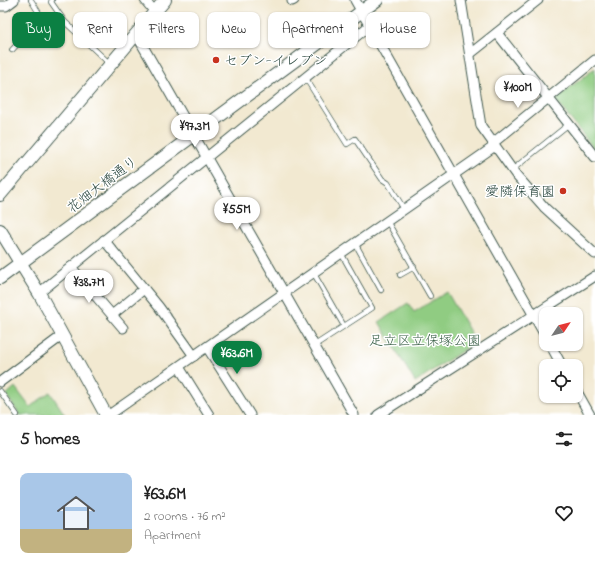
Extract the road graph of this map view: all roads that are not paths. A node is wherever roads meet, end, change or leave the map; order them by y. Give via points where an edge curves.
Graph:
1 (14, 0) edge
2 (31, 0) edge
3 (52, 0) edge
4 (145, 0) edge
5 (165, 0) edge
6 (355, 0) edge
7 (376, 0) edge
8 (461, 0) edge
9 (538, 0) edge
10 (0, 6) edge
11 (361, 11) junction
12 (155, 12) joint
13 (366, 20) edge
14 (366, 28) edge
15 (498, 33) junction
16 (134, 35) joint
17 (382, 48) edge
18 (12, 50) dead end
19 (470, 54) junction
20 (595, 60) edge
21 (111, 64) junction
22 (305, 77) junction
23 (548, 98) junction
24 (569, 124) junction
25 (195, 134) junction
26 (493, 143) junction
27 (207, 157) junction
28 (595, 157) edge
29 (512, 170) junction
30 (454, 174) junction
31 (0, 195) edge
32 (404, 209) junction
33 (387, 221) junction
34 (0, 230) edge
35 (104, 240) junction
36 (355, 243) junction
37 (341, 253) junction
38 (595, 254) edge
39 (22, 262) junction
40 (71, 267) junction
41 (414, 267) junction
42 (313, 272) junction
43 (400, 275) dead end
44 (595, 276) edge
45 (0, 278) edge
46 (144, 289) junction
47 (381, 290) dead end
48 (284, 292) junction
49 (39, 293) junction
50 (430, 296) dead end
51 (112, 315) junction
52 (534, 315) junction
53 (539, 324) edge
54 (344, 326) junction
55 (123, 328) dead end
56 (63, 335) junction
57 (315, 345) junction
58 (207, 347) junction
59 (194, 356) junction
60 (179, 367) junction
61 (0, 382) edge
62 (0, 391) edge
63 (583, 402) edge
64 (206, 414) edge
65 (17, 415) edge
66 (106, 415) edge
67 (109, 415) edge
68 (250, 415) edge
69 (354, 415) edge
70 (378, 415) edge
71 (590, 415) edge

1 - 10 street via 6,6
2 - 18 lane via 42,18
3 - 21 lane via 65,22
4 - 12 street
5 - 12 street
6 - 11 street
7 - 11 street, 花畑大橋通り
8 - 19 street
9 - 15 street
11 - 13 street
11 - 25 street, 花畑大橋通り
14 - 22 street
15 - 19 street
15 - 23 street
16 - 21 street
16 - 25 street
17 - 30 street
19 - 26 street via 481,126
20 - 23 street
21 - 31 street
22 - 27 street
22 - 32 lane via 347,144 355,139
23 - 24 street
23 - 26 street
24 - 28 street
24 - 29 lane
25 - 27 street
25 - 39 street, 花畑大橋通り
26 - 29 street
26 - 30 street via 492,148
27 - 35 street
27 - 48 street
29 - 38 street via 545,208
30 - 32 street
30 - 52 street
32 - 33 street
33 - 36 street
33 - 41 lane
34 - 39 street
35 - 40 street
35 - 46 street
36 - 37 street
36 - 47 lane
37 - 42 street
37 - 54 lane via 372,308
39 - 45 street, 花畑大橋通り
39 - 49 street
40 - 49 street
40 - 51 street
41 - 43 lane
41 - 50 lane
42 - 48 street
42 - 54 lane
44 - 52 street
46 - 51 street
46 - 59 street
48 - 57 street
48 - 58 street
49 - 56 street
51 - 55 street
52 - 53 street
52 - 70 street
54 - 57 lane
56 - 61 street
56 - 66 street
57 - 69 street
58 - 59 street
58 - 68 street
59 - 60 street
60 - 64 street
60 - 67 street
62 - 65 lane
63 - 71 street

